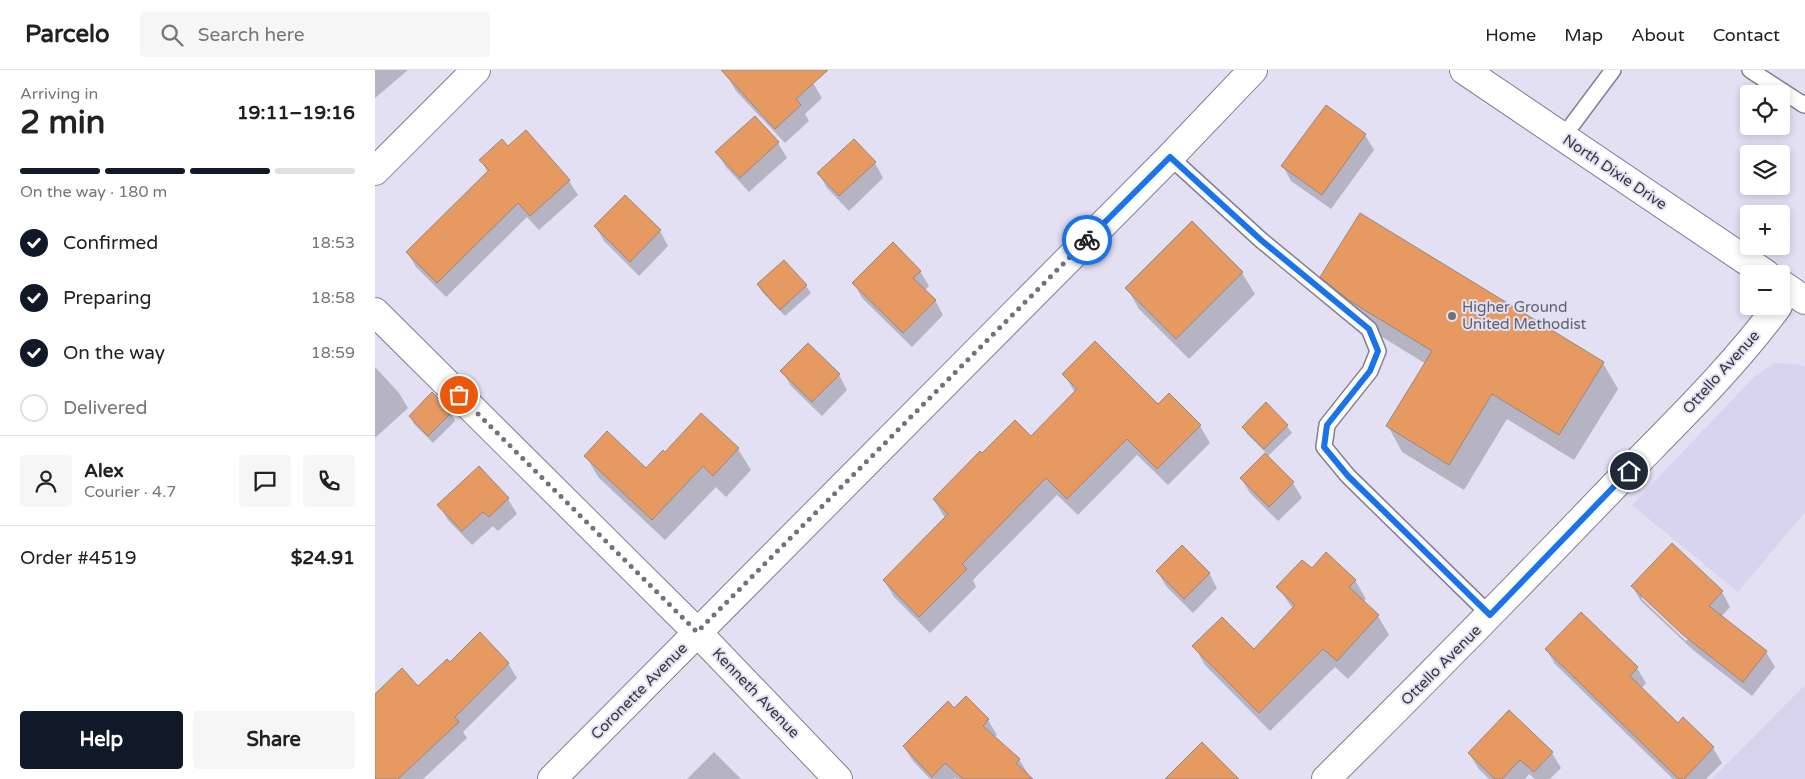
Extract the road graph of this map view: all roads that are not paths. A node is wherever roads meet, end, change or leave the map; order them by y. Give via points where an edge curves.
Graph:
1 (476, 70) edge
2 (1253, 70) edge
3 (1463, 70) edge
4 (1613, 70) edge
5 (1751, 70) edge
6 (1805, 103) edge
7 (1563, 137) junction
8 (1170, 157) junction
9 (375, 172) edge
10 (1753, 265) edge
11 (375, 312) edge
12 (1772, 315) edge
13 (1490, 615) junction
14 (697, 632) junction
15 (552, 779) edge
16 (837, 779) edge
17 (1326, 779) edge

1 - 9 street
2 - 8 street, Coronette Avenue
3 - 7 street, North Dixie Drive
4 - 7 lane
5 - 6 lane
7 - 10 street, North Dixie Drive
8 - 13 lane via 1261,240 1369,329 1378,351 1370,371 1327,425 1324,447 1348,476
8 - 14 street, Coronette Avenue
11 - 14 street, Kenneth Avenue
12 - 13 street, Ottello Avenue via 1712,384
13 - 17 street, Ottello Avenue
14 - 15 street, Coronette Avenue
14 - 16 street, Kenneth Avenue

